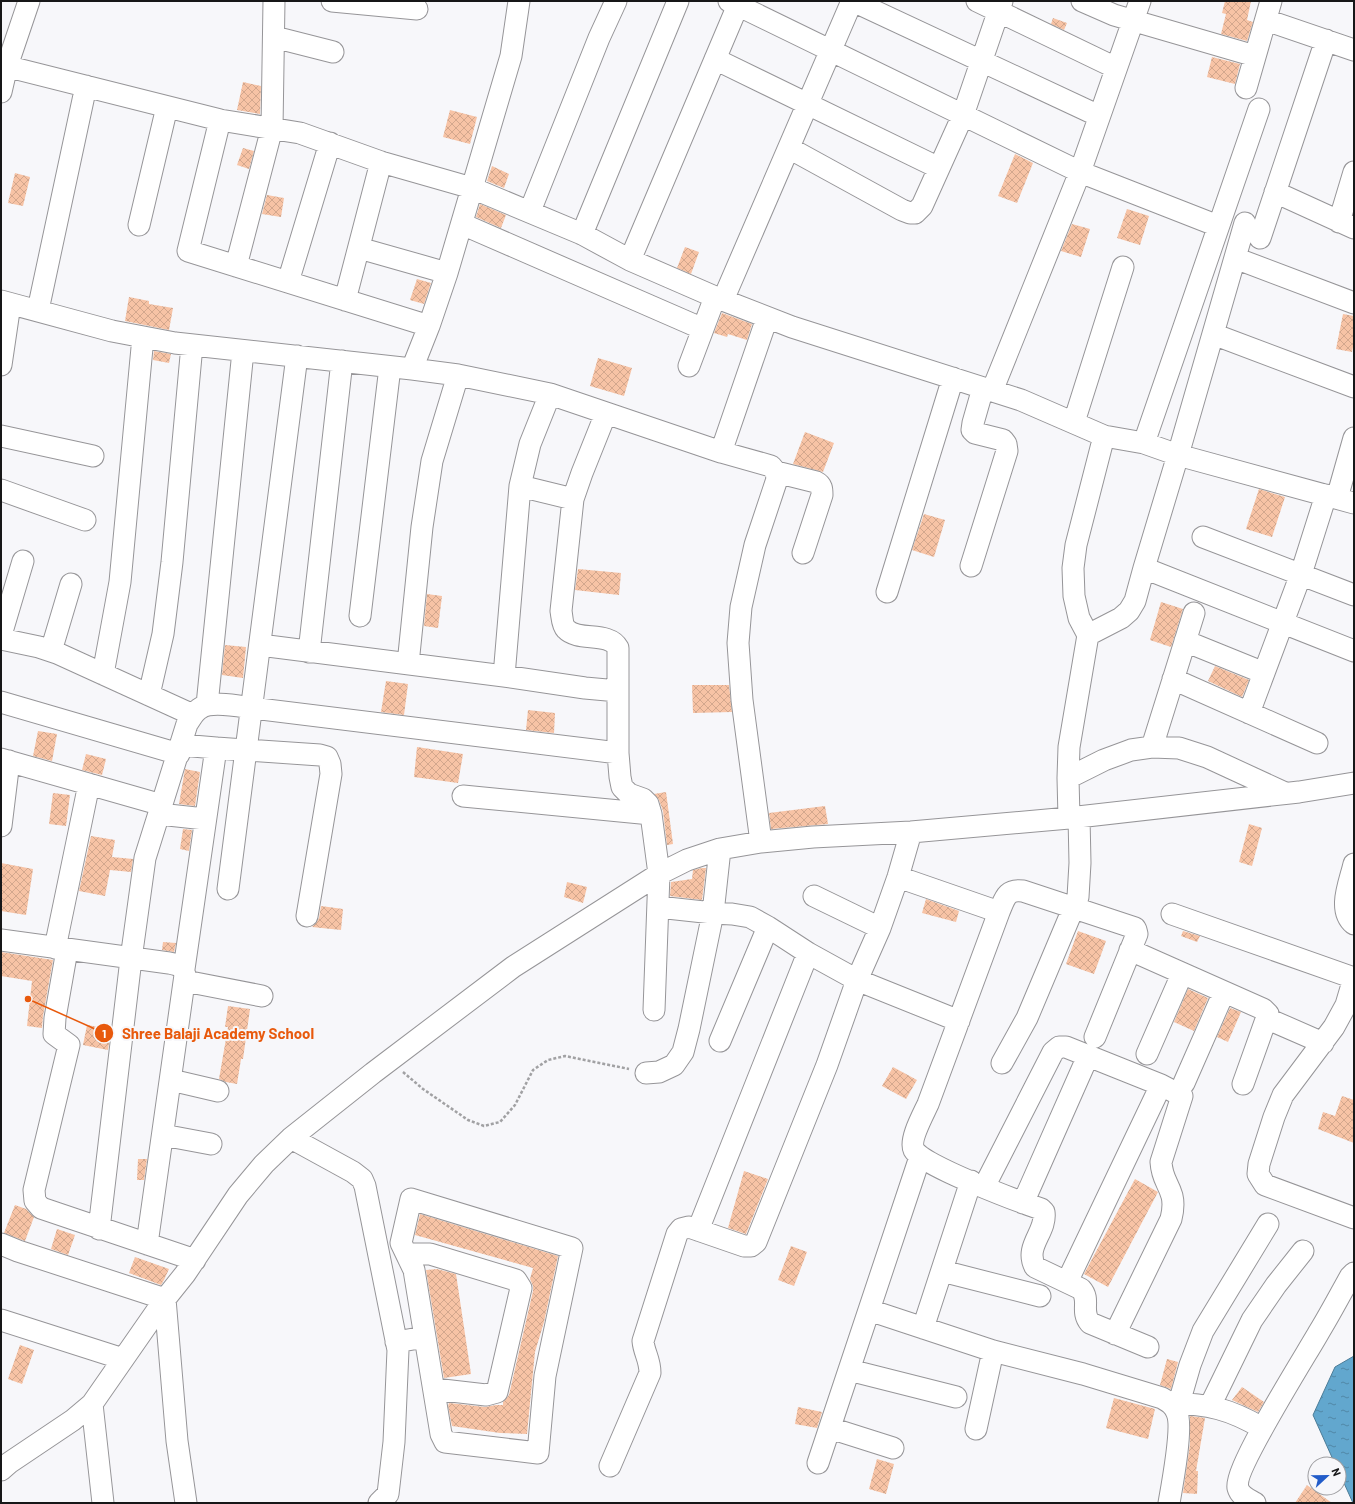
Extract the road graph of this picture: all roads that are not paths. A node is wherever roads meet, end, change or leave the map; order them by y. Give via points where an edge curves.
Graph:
1 (29, 1) edge
2 (274, 1) edge
3 (332, 1) edge
4 (519, 1) edge
5 (616, 1) edge
6 (678, 1) edge
7 (853, 1) edge
8 (977, 1) edge
9 (1082, 1) edge
10 (1140, 1) edge
11 (742, 4) edge
12 (1000, 6) edge
13 (417, 9) dead end
14 (1268, 10) edge
15 (1134, 21) junction
16 (274, 37) junction
17 (1326, 40) junction
18 (831, 50) junction
19 (1354, 50) edge
20 (333, 52) dead end
21 (1255, 56) junction
22 (714, 59) junction
23 (981, 62) junction
24 (4, 66) edge
25 (1116, 68) junction
26 (86, 86) junction
27 (1246, 88) dead end
28 (1, 92) edge
29 (808, 104) junction
30 (167, 107) junction
31 (1259, 109) dead end
32 (963, 115) junction
33 (1099, 116) junction
34 (220, 120) junction
35 (272, 128) junction
36 (330, 143) junction
37 (789, 148) junction
38 (381, 162) junction
39 (939, 168) junction
40 (1080, 172) junction
41 (1354, 172) edge
42 (472, 188) junction
43 (1276, 192) junction
44 (530, 211) junction
45 (1245, 223) dead end
46 (462, 224) junction
47 (138, 225) dead end
48 (1347, 225) edge
49 (1218, 226) junction
50 (582, 234) junction
51 (1260, 238) dead end
52 (359, 248) junction
53 (1234, 258) junction
54 (630, 260) junction
55 (236, 266) junction
56 (1123, 267) dead end
57 (447, 273) junction
58 (288, 282) junction
59 (719, 299) junction
60 (345, 300) junction
61 (6, 302) edge
62 (1354, 303) edge
63 (38, 310) junction
64 (767, 318) junction
65 (429, 326) junction
66 (703, 329) junction
67 (1213, 334) junction
68 (143, 337) junction
69 (192, 345) junction
70 (244, 350) junction
71 (297, 356) junction
72 (342, 361) junction
73 (1, 365) edge
74 (689, 366) dead end
75 (390, 367) junction
76 (412, 369) junction
77 (458, 375) junction
78 (953, 378) junction
79 (1354, 387) edge
80 (987, 389) junction
81 (550, 394) junction
82 (606, 413) junction
83 (1074, 422) junction
84 (1, 436) edge
85 (1104, 436) junction
86 (1354, 438) edge
87 (1144, 443) junction
88 (721, 452) junction
89 (1178, 455) junction
90 (93, 456) dead end
91 (776, 472) junction
92 (520, 486) junction
93 (1, 490) edge
94 (573, 498) junction
95 (1339, 499) edge
96 (85, 520) dead end
97 (1203, 537) dead end
98 (802, 553) dead end
99 (23, 561) dead end
100 (971, 566) dead end
101 (1144, 568) junction
102 (1301, 574) junction
103 (71, 584) dead end
104 (886, 592) dead end
105 (1354, 595) edge
106 (1194, 614) dead end
107 (360, 616) dead end
108 (1283, 622) junction
109 (1, 635) edge
110 (1088, 635) junction
111 (1, 639) edge
112 (1185, 641) junction
113 (260, 645) junction
114 (51, 651) junction
115 (1354, 651) edge
116 (309, 652) junction
117 (408, 664) junction
118 (1264, 673) junction
119 (103, 674) junction
120 (504, 676) junction
121 (1173, 679) junction
122 (618, 691) junction
123 (149, 695) junction
124 (1, 702) edge
125 (252, 708) junction
126 (200, 710) junction
127 (1249, 713) junction
128 (1317, 743) dead end
129 (1152, 747) junction
130 (216, 748) junction
131 (246, 749) junction
132 (180, 750) junction
133 (618, 753) junction
134 (5, 760) edge
135 (1068, 778) junction
136 (1354, 783) edge
137 (89, 784) junction
138 (1285, 794) junction
139 (463, 796) dead end
140 (161, 809) junction
141 (651, 814) junction
142 (1074, 817) junction
143 (205, 819) junction
144 (1, 826) edge
145 (911, 832) junction
146 (761, 842) junction
147 (720, 849) junction
148 (1354, 864) edge
149 (659, 874) junction
150 (898, 877) junction
151 (228, 889) dead end
152 (814, 896) dead end
153 (658, 907) junction
154 (1073, 907) junction
155 (999, 912) junction
156 (713, 914) junction
157 (1172, 914) dead end
158 (307, 916) dead end
159 (1354, 924) edge
160 (768, 927) junction
161 (880, 928) junction
162 (1, 940) edge
163 (61, 949) junction
164 (1130, 950) junction
165 (808, 953) junction
166 (131, 959) junction
167 (1182, 974) junction
168 (184, 975) junction
169 (1354, 978) edge
170 (857, 980) junction
171 (1224, 992) junction
172 (262, 996) dead end
173 (654, 1010) dead end
174 (1268, 1019) junction
175 (959, 1021) junction
176 (1095, 1037) dead end
177 (720, 1042) dead end
178 (1324, 1043) junction
179 (1147, 1054) dead end
180 (1088, 1056) junction
181 (1002, 1063) dead end
182 (646, 1073) road end
183 (171, 1080) junction
184 (1184, 1083) dead end
185 (1243, 1084) dead end
186 (1161, 1085) junction
187 (218, 1090) dead end
188 (163, 1135) junction
189 (291, 1138) junction
190 (211, 1144) dead end
191 (920, 1157) junction
192 (978, 1184) junction
193 (1023, 1203) junction
194 (1354, 1218) edge
195 (1268, 1224) dead end
196 (99, 1229) junction
197 (698, 1230) junction
198 (1, 1244) edge
199 (147, 1244) junction
200 (1303, 1251) dead end
201 (407, 1254) junction
202 (195, 1260) junction
203 (942, 1271) junction
204 (1354, 1273) edge
205 (1067, 1282) junction
206 (1040, 1296) dead end
207 (165, 1299) junction
208 (869, 1310) junction
209 (1, 1320) edge
210 (923, 1328) junction
211 (1115, 1334) junction
212 (425, 1338) junction
213 (396, 1342) junction
214 (1148, 1347) dead end
215 (993, 1351) junction
216 (124, 1359) junction
217 (849, 1370) junction
218 (434, 1389) junction
219 (956, 1397) dead end
220 (1175, 1403) junction
221 (92, 1404) junction
222 (1210, 1406) junction
223 (830, 1428) junction
224 (1262, 1428) junction
225 (976, 1429) dead end
226 (893, 1448) dead end
227 (818, 1463) dead end
228 (610, 1466) dead end
229 (1, 1470) edge
230 (103, 1503) edge
231 (186, 1503) edge
232 (379, 1503) edge
233 (1169, 1503) edge
234 (1255, 1503) edge

1 - 24 street
2 - 16 street
3 - 13 street
4 - 42 street via 511,56
5 - 44 street
6 - 50 street
7 - 18 street
7 - 23 street
8 - 12 street
9 - 15 street
10 - 15 street
11 - 18 street
11 - 22 street
12 - 23 street
12 - 25 street
14 - 17 street
14 - 21 street
15 - 21 street
15 - 25 street
16 - 20 street
16 - 35 street
17 - 19 street
17 - 43 street
18 - 29 street
18 - 32 street
21 - 27 street
22 - 29 street
22 - 54 street
23 - 32 street
23 - 33 street
24 - 26 street
24 - 28 street
25 - 33 street
26 - 30 street
26 - 63 street
29 - 37 street
29 - 39 street
30 - 34 street
30 - 47 street
31 - 49 street
32 - 39 street
32 - 40 street
33 - 40 street
34 - 35 street
34 - 55 street via 188,252
35 - 36 street via 300,133
35 - 55 street
36 - 38 street
36 - 58 street
37 - 39 street via 910,213 916,213 922,206
37 - 59 street
38 - 42 street
38 - 52 street
40 - 49 street
40 - 80 street
41 - 48 street
42 - 44 street
42 - 46 street
43 - 48 street
43 - 51 street
44 - 50 street
45 - 53 street
46 - 57 street
46 - 66 street
49 - 87 street
50 - 54 street
52 - 57 street
52 - 60 street
53 - 62 street
53 - 67 street
54 - 59 street
55 - 58 street
56 - 83 street
57 - 65 street
58 - 60 street
59 - 64 street
59 - 66 street
60 - 65 street
61 - 63 street
61 - 73 street
63 - 68 street
64 - 78 street
64 - 88 street
65 - 76 street
66 - 74 street
67 - 79 street
67 - 89 street
68 - 69 street
68 - 119 street via 120,582
69 - 70 street
69 - 123 street via 172,562 163,634
70 - 71 street
70 - 126 street
71 - 72 street
71 - 113 street
72 - 75 street
72 - 116 street
75 - 76 street
75 - 107 street
76 - 77 street
77 - 81 street
77 - 117 street via 432,461 422,527
78 - 80 street
78 - 104 street
80 - 83 street
80 - 100 street via 972,423 972,430 1003,440 1007,451
81 - 82 street
81 - 92 street via 530,444
82 - 88 street
82 - 94 street
83 - 85 street
84 - 90 street
85 - 87 street
85 - 110 street via 1076,544 1073,568 1074,596
86 - 95 street
87 - 89 street
88 - 91 street via 771,466
89 - 95 street
89 - 101 street
91 - 98 street via 816,482 822,489
91 - 146 street via 777,479 754,546 741,607 738,643 742,700
92 - 94 street
92 - 120 street
93 - 96 street
94 - 122 street via 562,621 565,629 572,633 615,643 618,653
95 - 102 street
97 - 102 street
99 - 109 street
101 - 108 street
101 - 110 street via 1135,601 1129,611
102 - 105 street
102 - 108 street
103 - 114 street
106 - 112 street
108 - 115 street
108 - 118 street
110 - 135 street via 1069,747
111 - 114 street
112 - 118 street
112 - 121 street
113 - 116 street
113 - 125 street
114 - 119 street
116 - 117 street
117 - 120 street
118 - 127 street
119 - 123 street
120 - 122 street
121 - 127 street
121 - 129 street
122 - 133 street
123 - 126 street
124 - 132 street
125 - 126 street
125 - 131 street
125 - 133 street
126 - 132 street via 187,724
127 - 128 street
129 - 135 street via 1131,750
129 - 138 street via 1179,748 1207,757
130 - 131 street
130 - 132 street
130 - 143 street
131 - 151 street
131 - 158 street via 320,755 327,758 330,764 331,774
132 - 140 street
133 - 141 street via 622,787 629,794 643,799 648,804
134 - 137 street
134 - 144 street
135 - 142 street
136 - 138 street
137 - 140 street
137 - 163 street
138 - 142 street
139 - 141 street
140 - 143 street
140 - 166 street via 145,858
141 - 149 street
142 - 145 street
142 - 154 street via 1079,877 1078,897
143 - 168 street
145 - 146 street
145 - 150 street
146 - 147 street
147 - 149 street
147 - 156 street
148 - 159 street via 1346,911 1349,920
149 - 153 street
149 - 189 street via 513,967
150 - 155 street
150 - 161 street
152 - 161 street
153 - 156 street
153 - 173 street
154 - 155 street via 1016,890 1006,895
154 - 164 street via 1135,928 1137,934
154 - 181 street via 1027,1018
155 - 175 street
156 - 160 street via 750,917
156 - 182 street via 683,1052 674,1065 660,1072
157 - 169 street
160 - 165 street
160 - 177 street
161 - 170 street
162 - 163 street
163 - 166 street
163 - 196 street via 54,1034 69,1045 34,1190 35,1201 42,1208
164 - 167 street
164 - 176 street
165 - 170 street
165 - 197 street
166 - 168 street via 179,965
166 - 196 street
167 - 171 street
167 - 179 street
168 - 172 street
168 - 183 street
169 - 178 street via 1346,1005
170 - 175 street
170 - 197 street via 827,1065 756,1242 751,1246 744,1246
171 - 174 street via 1263,1009 1268,1014
171 - 184 street
174 - 178 street
174 - 185 street
175 - 191 street via 915,1135 914,1151
178 - 194 street via 1284,1095 1272,1124 1258,1174 1265,1185
180 - 186 street
180 - 192 street via 1066,1047 1059,1047 1053,1052
180 - 193 street
183 - 187 street
183 - 188 street
186 - 205 street
186 - 211 street via 1182,1096 1161,1162 1161,1173 1172,1196 1172,1219
188 - 190 street
188 - 199 street
189 - 202 street via 264,1164 238,1195
189 - 213 street via 362,1179
191 - 192 street
191 - 208 street
192 - 193 street
192 - 203 street
193 - 205 street via 1044,1212 1045,1218 1031,1252 1035,1267
195 - 220 street via 1203,1331
196 - 199 street
197 - 228 street via 689,1227 681,1229 677,1234 643,1341 650,1363 650,1373
198 - 207 street
199 - 202 street
200 - 222 street via 1252,1320
201 - 212 street via 414,1270
201 - 218 street via 430,1254 516,1280 521,1288 497,1392 486,1395
201 - 218 street via 402,1243 411,1199 572,1248 545,1376 538,1453 445,1442 441,1434
202 - 207 street
203 - 206 street
203 - 210 street
204 - 224 street
205 - 211 street via 1085,1293 1086,1319
207 - 216 street
207 - 231 street
208 - 210 street
208 - 217 street
209 - 216 street
210 - 215 street
211 - 214 street
212 - 213 street
212 - 218 street
213 - 232 street via 398,1350 394,1442 388,1494
215 - 220 street via 1083,1374
215 - 225 street
216 - 221 street
217 - 219 street
217 - 223 street
220 - 222 street
220 - 233 street via 1179,1428
221 - 229 street
221 - 230 street
222 - 224 street via 1244,1417
223 - 226 street
223 - 227 street
224 - 234 street via 1239,1477 1238,1487 1242,1496

